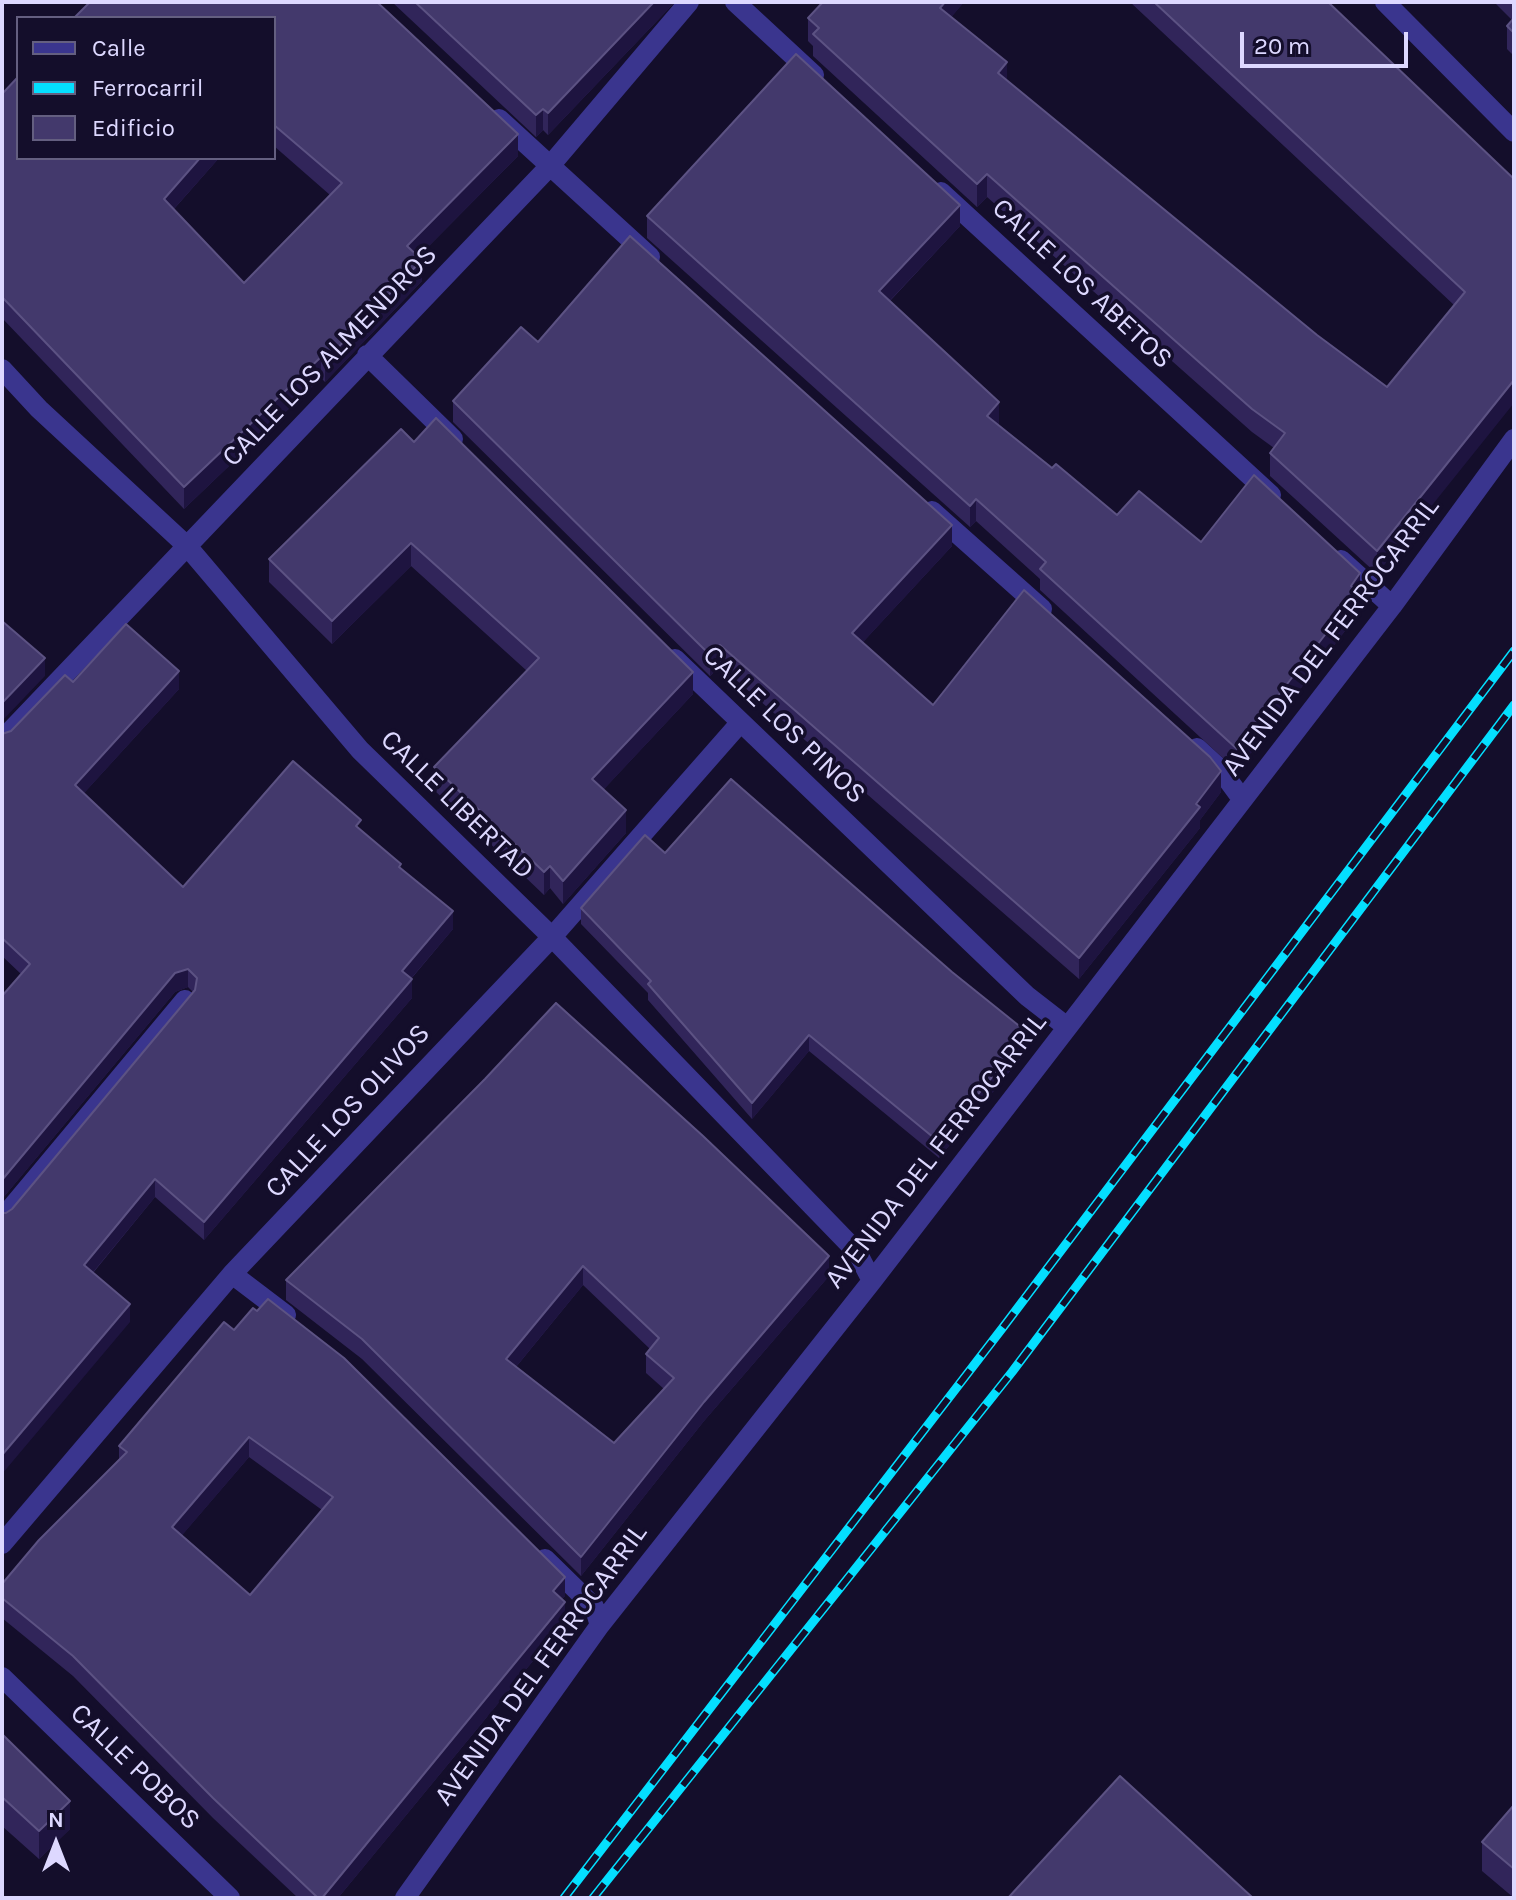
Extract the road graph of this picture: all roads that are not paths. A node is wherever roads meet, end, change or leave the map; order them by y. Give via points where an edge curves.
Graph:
1 (689, 2) edge
2 (735, 2) edge
3 (1385, 2) edge
4 (828, 88) edge
5 (483, 104) edge
6 (1514, 132) edge
7 (549, 167) junction
8 (922, 174) edge
9 (667, 272) edge
10 (367, 355) junction
11 (2, 369) edge
12 (1514, 439) edge
13 (469, 455) edge
14 (914, 494) edge
15 (1284, 507) edge
16 (187, 546) junction
17 (1331, 550) edge
18 (1392, 606) junction
19 (1055, 621) edge
20 (661, 645) edge
21 (740, 723) junction
22 (1185, 737) edge
23 (2, 740) edge
24 (1242, 799) junction
25 (552, 937) junction
26 (185, 1000) edge
27 (1067, 1027) junction
28 (2, 1219) edge
29 (232, 1274) junction
30 (872, 1281) junction
31 (297, 1324) edge
32 (529, 1542) edge
33 (2, 1544) edge
34 (600, 1625) junction
35 (2, 1677) edge
36 (230, 1898) edge
37 (405, 1898) edge

1 - 7 street, CALLE LOS ALMENDROS
2 - 4 street
3 - 6 street
5 - 7 street
7 - 9 street
7 - 10 street, CALLE LOS ALMENDROS
8 - 15 street, CALLE LOS ABETOS
10 - 13 street
10 - 16 street, CALLE LOS ALMENDROS
11 - 16 street, CALLE LIBERTAD
12 - 18 street, AVENIDA DEL FERROCARRIL
14 - 19 street
16 - 23 street, CALLE LOS ALMENDROS
16 - 25 street, CALLE LIBERTAD via 360,750
17 - 18 street
18 - 24 street, AVENIDA DEL FERROCARRIL
20 - 21 street, CALLE LOS PINOS
21 - 25 street, CALLE LOS OLIVOS
21 - 27 street, CALLE LOS PINOS via 1027,996
22 - 24 street via 1220,769
24 - 27 street, AVENIDA DEL FERROCARRIL
25 - 29 street, CALLE LOS OLIVOS
25 - 30 street, CALLE LIBERTAD via 857,1252
26 - 28 street
27 - 30 street, AVENIDA DEL FERROCARRIL
29 - 31 street
29 - 33 street, CALLE LOS OLIVOS
30 - 34 street, AVENIDA DEL FERROCARRIL
32 - 34 street via 594,1607
34 - 37 street, AVENIDA DEL FERROCARRIL
35 - 36 street, CALLE POBOS

